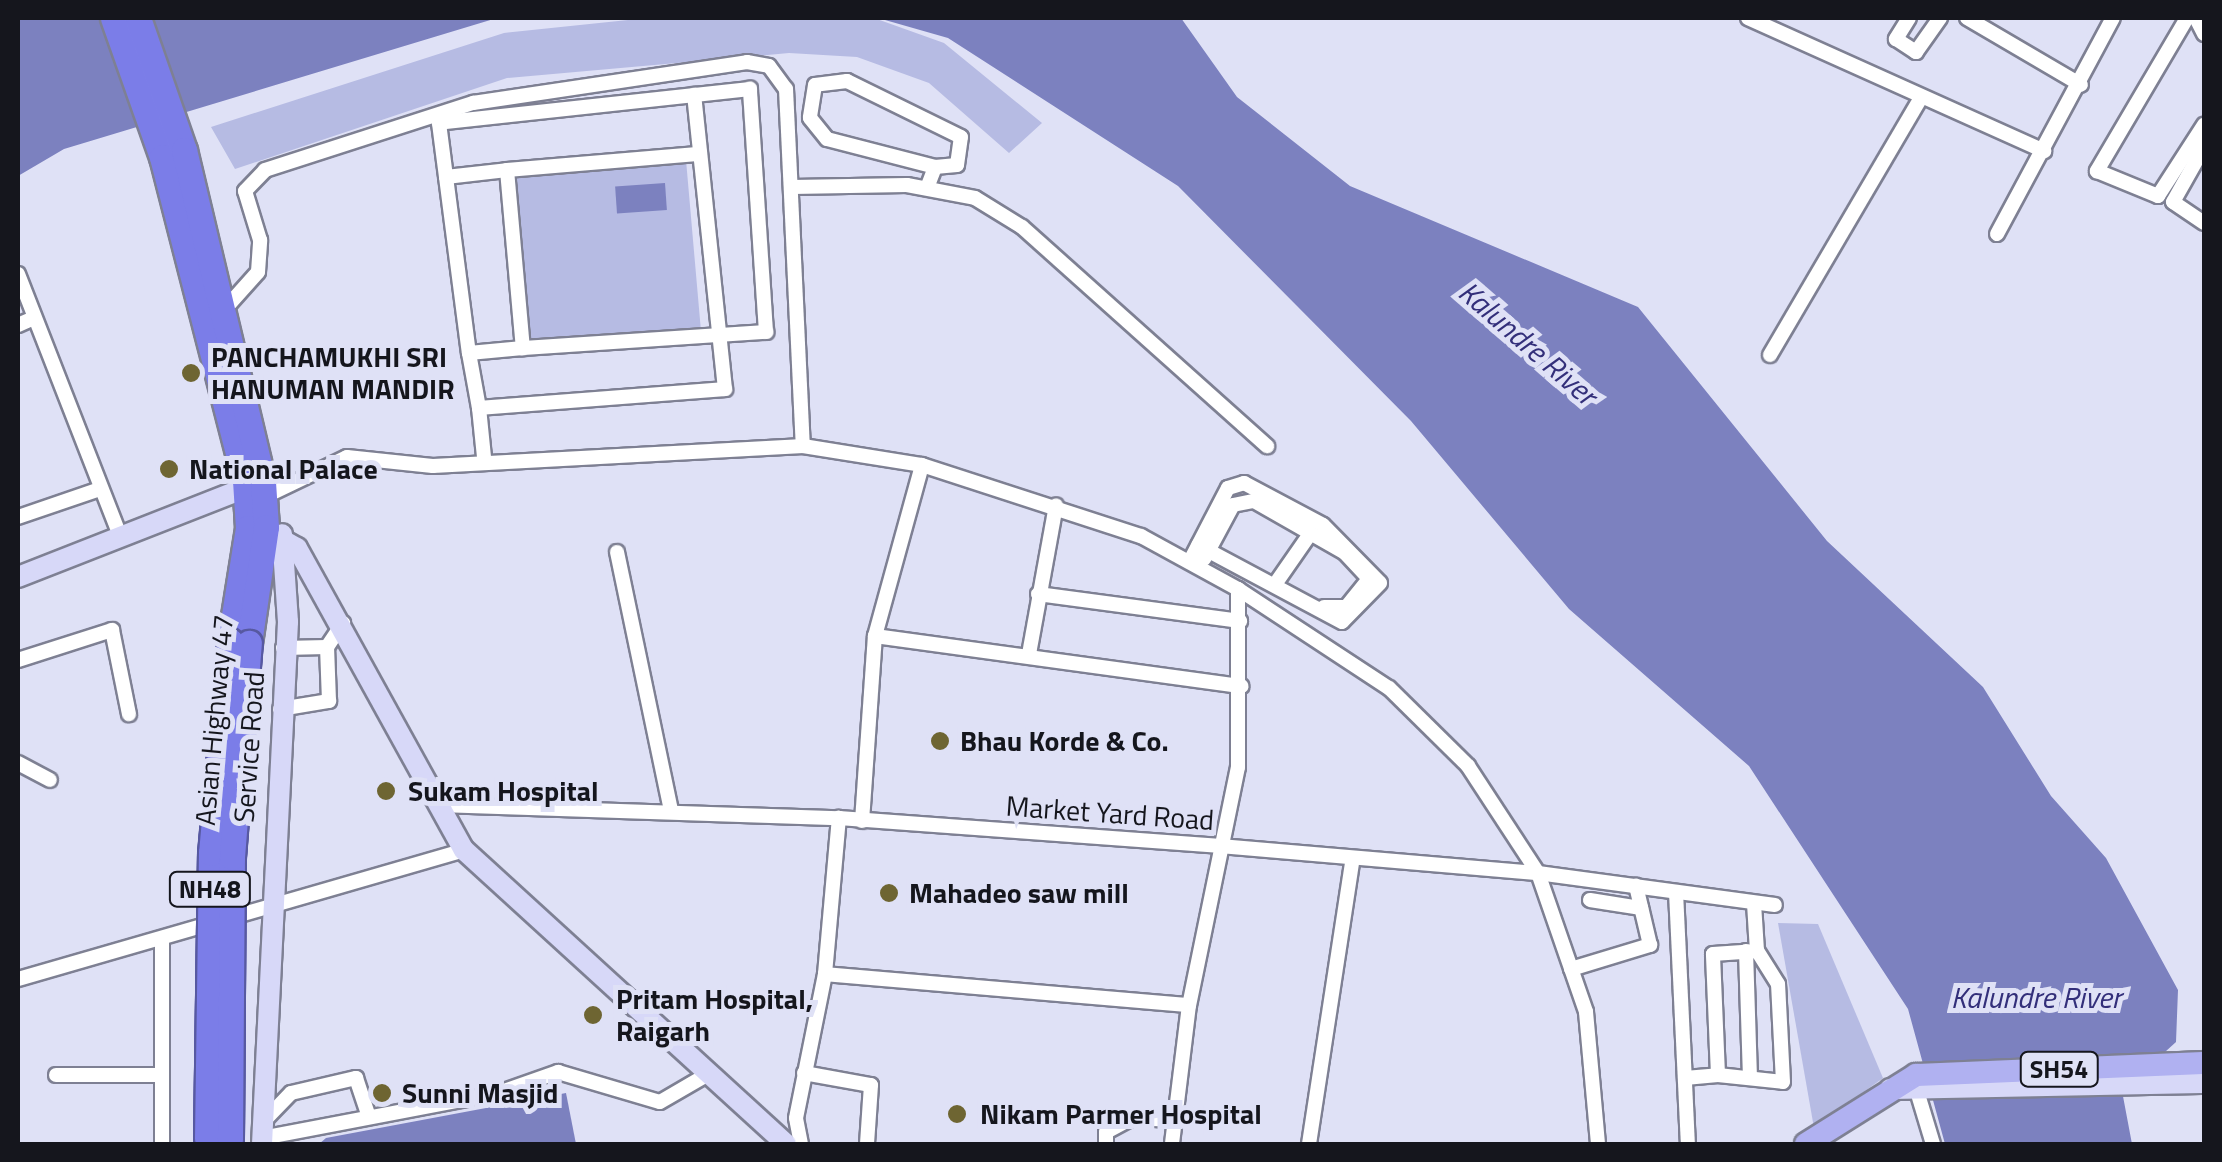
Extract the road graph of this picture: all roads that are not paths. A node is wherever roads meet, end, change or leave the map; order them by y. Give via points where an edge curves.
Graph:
1 (113, 18) edge
2 (138, 18) edge
3 (1748, 18) edge
4 (1909, 18) edge
5 (1938, 18) edge
6 (1967, 18) edge
7 (2112, 18) edge
8 (2187, 18) edge
9 (2196, 18) edge
10 (2204, 34) edge
11 (2081, 85) junction
12 (694, 95) junction
13 (1920, 98) junction
14 (2204, 125) edge
15 (2204, 146) edge
16 (2044, 150) junction
17 (173, 154) junction
18 (697, 154) junction
19 (935, 167) junction
20 (507, 170) junction
21 (446, 177) junction
22 (792, 186) junction
23 (927, 188) junction
24 (2204, 224) edge
25 (1998, 234) dead end
26 (18, 274) edge
27 (224, 310) junction
28 (34, 318) junction
29 (18, 326) edge
30 (715, 335) junction
31 (523, 348) junction
32 (469, 353) junction
33 (1770, 356) dead end
34 (479, 408) junction
35 (803, 446) junction
36 (1267, 446) dead end
37 (484, 457) junction
38 (922, 464) junction
39 (256, 482) junction
40 (100, 489) junction
41 (1056, 505) junction
42 (18, 517) edge
43 (265, 528) junction
44 (117, 530) junction
45 (1310, 534) junction
46 (617, 552) dead end
47 (1234, 554) dead end
48 (1200, 555) junction
49 (18, 564) edge
50 (18, 577) edge
51 (1278, 580) junction
52 (1238, 589) junction
53 (1038, 594) junction
54 (1240, 621) junction
55 (343, 623) junction
56 (876, 636) junction
57 (327, 647) junction
58 (283, 648) junction
59 (1028, 654) junction
60 (18, 660) edge
61 (1242, 686) junction
62 (280, 708) junction
63 (129, 714) dead end
64 (18, 762) edge
65 (50, 780) dead end
66 (438, 805) junction
67 (671, 811) junction
68 (839, 818) junction
69 (862, 820) junction
70 (1220, 846) junction
71 (464, 850) junction
72 (1352, 863) junction
73 (1538, 873) junction
74 (1636, 886) junction
75 (1676, 892) junction
76 (1590, 900) dead end
77 (1754, 902) junction
78 (1775, 905) dead end
79 (1641, 908) junction
80 (266, 914) junction
81 (162, 941) junction
82 (1751, 951) junction
83 (1571, 968) junction
84 (824, 974) junction
85 (18, 979) edge
86 (1189, 1005) junction
87 (804, 1073) junction
88 (2203, 1073) edge
89 (1750, 1074) junction
90 (56, 1075) dead end
91 (1718, 1075) junction
92 (162, 1076) junction
93 (702, 1076) junction
94 (1685, 1078) junction
95 (1918, 1085) junction
96 (369, 1118) junction
97 (1175, 1120) junction
98 (262, 1135) edge
99 (218, 1141) edge
100 (1811, 1143) edge
101 (162, 1144) edge
102 (786, 1144) edge
103 (801, 1144) edge
104 (867, 1144) edge
105 (1106, 1144) edge
106 (1172, 1144) edge
107 (1309, 1144) edge
108 (1598, 1144) edge
109 (1688, 1144) edge
110 (1932, 1144) edge

1 - 17 highway, NH48
2 - 17 highway, NH48
3 - 13 street
4 - 5 street via 1896,39 1916,52
6 - 11 street
7 - 11 street
8 - 14 street via 2097,171 2158,196
9 - 10 street
11 - 16 street
12 - 18 street
12 - 21 street via 440,123
12 - 30 street via 750,88 766,332
13 - 16 street
13 - 33 street
15 - 24 street via 2173,202
16 - 25 street
17 - 27 highway, NH48
17 - 39 highway, NH48
18 - 20 street
18 - 30 street
19 - 19 street via 957,165 960,137 847,81 815,85 810,118 827,140
19 - 23 street
20 - 21 street
20 - 31 street
21 - 32 street
22 - 23 street
22 - 27 street via 786,89 770,66 669,71 473,104 254,175 245,200 260,240 258,272
22 - 35 street
23 - 36 street via 975,198 1022,227
26 - 28 street
27 - 39 highway, NH48
28 - 29 street
28 - 40 street
30 - 31 street
30 - 34 street via 725,389
31 - 32 street
32 - 34 street
34 - 37 street
35 - 37 street
35 - 38 street
37 - 39 street via 412,466 334,458
38 - 41 street
38 - 56 street
39 - 43 highway, Asian Highway 47 / NH48
39 - 44 street
40 - 42 street
40 - 44 street
41 - 48 street
41 - 53 street
43 - 55 street
43 - 58 street, Service Road
43 - 99 highway, Asian Highway 47 / NH48, bridge via 239,642
44 - 49 street
44 - 50 street
45 - 48 street via 1244,500
45 - 51 street
45 - 51 street via 1361,568 1369,579 1361,596 1327,609
46 - 67 street
47 - 51 street
48 - 48 street via 1228,488 1244,483 1323,525 1380,583 1342,622
48 - 52 street
52 - 54 street
52 - 73 street via 1389,688 1468,766
53 - 54 street
53 - 59 street
54 - 61 street
55 - 57 street
55 - 66 street
56 - 59 street
56 - 69 street
57 - 58 street
57 - 62 street via 329,701
58 - 62 street, Service Road
59 - 61 street
60 - 63 street via 112,630
61 - 70 street
62 - 80 street, Service Road
64 - 65 street
66 - 67 street, Market Yard Road
66 - 71 street
67 - 68 street, Market Yard Road
68 - 69 street, Market Yard Road
68 - 84 street
69 - 70 street, Market Yard Road
70 - 72 street, Market Yard Road
70 - 86 street
71 - 80 street
71 - 93 street
72 - 73 street, Market Yard Road
72 - 107 street
73 - 74 street, Market Yard Road
73 - 83 street
74 - 75 street, Market Yard Road
74 - 79 street
75 - 77 street, Market Yard Road
75 - 94 street
76 - 79 street
77 - 78 street, Market Yard Road
77 - 82 street
79 - 83 street via 1647,948
80 - 81 street
80 - 98 street, Service Road
81 - 85 street
81 - 92 street
82 - 89 street
82 - 89 street via 1778,984 1782,1082 1756,1086
82 - 91 street via 1713,954
83 - 108 street via 1586,1012
84 - 86 street
84 - 87 street
86 - 97 street
87 - 103 street
87 - 104 street via 871,1085
88 - 95 main road, SH54
89 - 91 street
90 - 92 street
91 - 94 street
92 - 101 street
93 - 96 street via 660,1102 558,1072
93 - 102 street
94 - 109 street
95 - 100 main road, SH54 via 1890,1089
95 - 110 street
96 - 98 street
96 - 98 street via 356,1078 291,1094
97 - 105 street via 1132,1118 1108,1130
97 - 106 street

